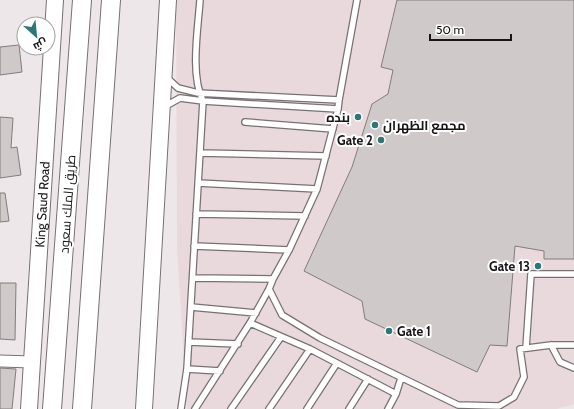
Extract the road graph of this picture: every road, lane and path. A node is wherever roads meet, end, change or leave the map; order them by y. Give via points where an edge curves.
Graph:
1 (55, 0) edge
2 (82, 0) edge
3 (111, 0) edge
4 (168, 0) edge
5 (200, 0) edge
6 (357, 0) edge
7 (163, 74) junction
8 (198, 93) junction
9 (338, 100) junction
10 (203, 102) junction
11 (162, 108) junction
12 (338, 109) junction
13 (245, 122) dead end
14 (333, 129) junction
15 (200, 153) junction
16 (326, 156) junction
17 (198, 183) junction
18 (317, 189) junction
19 (196, 214) junction
20 (305, 216) junction
21 (194, 246) junction
22 (289, 250) junction
23 (574, 274) edge
24 (192, 278) junction
25 (273, 279) junction
26 (269, 289) junction
27 (191, 307) junction
28 (256, 313) junction
29 (250, 323) junction
30 (281, 337) junction
31 (189, 342) junction
32 (238, 344) junction
33 (551, 345) junction
34 (574, 345) edge
35 (526, 348) junction
36 (310, 349) junction
37 (0, 361) edge
38 (32, 362) junction
39 (337, 363) junction
40 (574, 368) edge
41 (187, 369) junction
42 (220, 371) junction
43 (401, 378) junction
44 (368, 379) junction
45 (396, 394) junction
46 (29, 409) edge
47 (52, 409) edge
48 (82, 409) edge
49 (144, 409) edge
50 (181, 409) edge
51 (195, 409) edge
52 (231, 409) edge
53 (269, 409) edge
54 (307, 409) edge
55 (349, 409) edge
56 (388, 409) edge

1 - 38 main road, King Saud Road
2 - 47 main road, طريق الملك سعود
3 - 48 main road
4 - 7 main road
5 - 8 lane via 196,69
6 - 9 lane
7 - 8 lane via 178,88
7 - 11 main road
8 - 9 lane
8 - 10 lane
9 - 12 lane
10 - 11 lane via 180,98
10 - 12 lane
10 - 15 lane
11 - 49 main road
12 - 14 lane
13 - 14 lane
14 - 16 lane
15 - 16 lane
15 - 17 lane
16 - 18 lane
17 - 18 lane
17 - 19 lane
18 - 20 lane
19 - 20 lane
19 - 21 lane
20 - 22 lane
21 - 22 lane
21 - 24 lane
22 - 25 lane
23 - 35 lane via 531,274
24 - 25 lane
24 - 27 lane
25 - 26 lane
26 - 28 lane
26 - 43 lane via 282,315 320,338
27 - 28 lane
27 - 31 lane
28 - 29 lane
29 - 30 lane
29 - 32 lane
30 - 36 lane
30 - 52 lane
31 - 32 lane
31 - 41 lane
32 - 42 lane
33 - 34 lane
33 - 35 lane
33 - 40 lane via 560,362
35 - 43 lane via 520,349 524,377 514,397 499,406 458,405
36 - 39 lane
36 - 53 lane
37 - 38 street
38 - 46 main road, King Saud Road
39 - 44 lane
39 - 54 lane
41 - 42 lane
41 - 50 lane
42 - 51 lane
43 - 45 lane
44 - 45 lane
44 - 55 lane
45 - 56 lane

